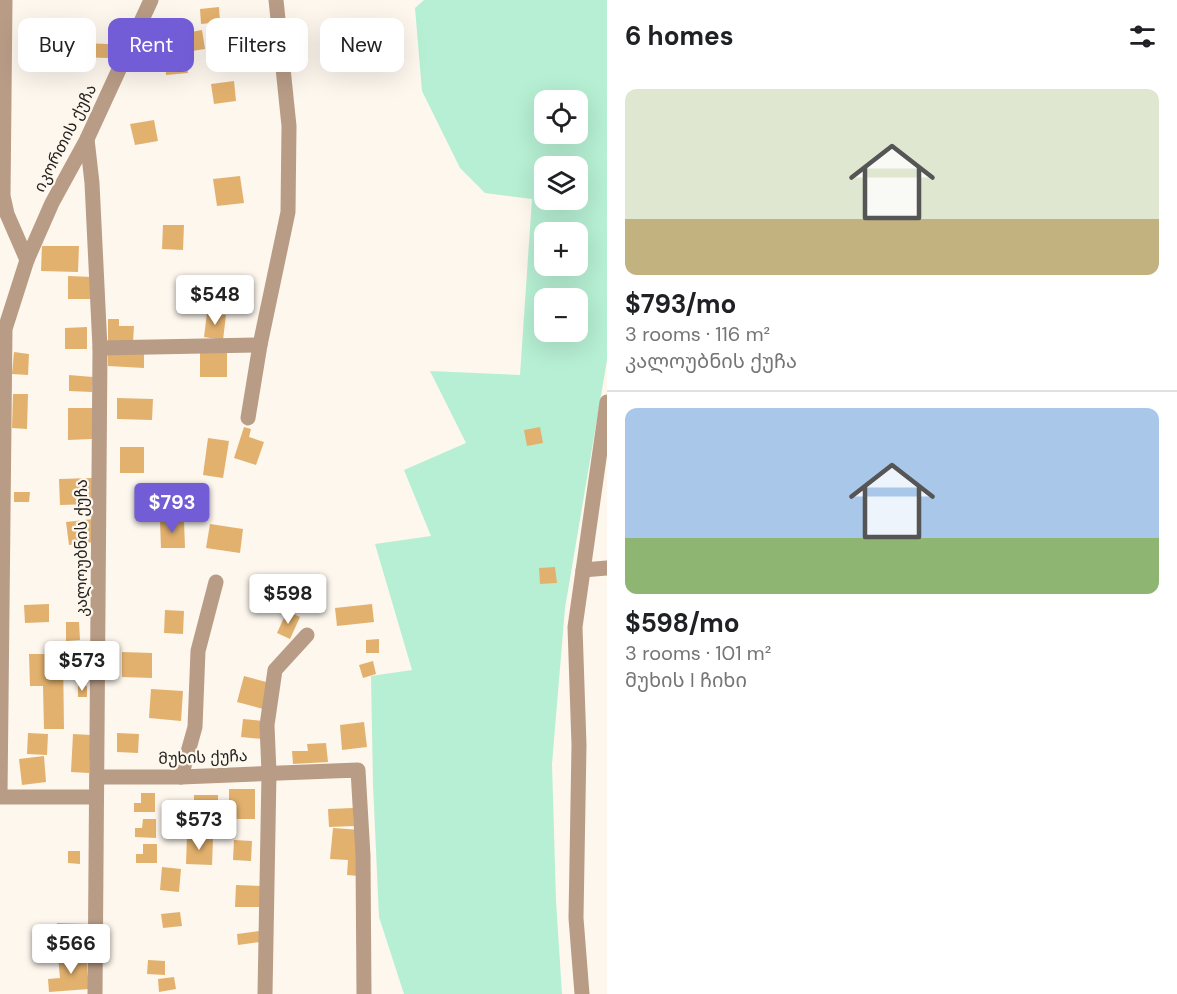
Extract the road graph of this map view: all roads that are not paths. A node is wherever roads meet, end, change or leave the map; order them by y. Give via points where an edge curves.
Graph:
1 (5, 0) edge
2 (151, 0) edge
3 (276, 0) edge
4 (87, 139) junction
5 (27, 260) junction
6 (1, 328) edge
7 (260, 345) junction
8 (100, 348) junction
9 (607, 402) edge
10 (248, 418) dead end
11 (607, 568) edge
12 (583, 570) junction
13 (216, 582) dead end
14 (307, 635) dead end
15 (269, 773) junction
16 (97, 777) junction
17 (181, 777) junction
18 (0, 797) edge
19 (96, 797) junction
20 (95, 994) edge
21 (265, 994) edge
22 (364, 994) edge
23 (582, 994) edge

1 - 5 street via 3,196
2 - 4 street, იკორთის ქუჩა
3 - 7 street via 289,126 288,212
4 - 5 street, იკორთის ქუჩა
4 - 8 street, კალოუბნის ქუჩა
5 - 6 street, იკორთის ქუჩა
6 - 18 street, იკორთის ქუჩა
7 - 8 street
7 - 10 street
8 - 16 street, კალოუბნის ქუჩა
9 - 12 street
11 - 12 street
12 - 23 street via 575,627 579,745 576,918
13 - 17 street via 198,651 195,727
14 - 15 street via 275,670 267,725
15 - 17 street, მუხის ქუჩა
15 - 21 street, მუხის ქუჩა
15 - 22 street via 358,770
16 - 17 street, მუხის ქუჩა
16 - 19 street, კალოუბნის ქუჩა
18 - 19 street
19 - 20 street, კალოუბნის ქუჩა

